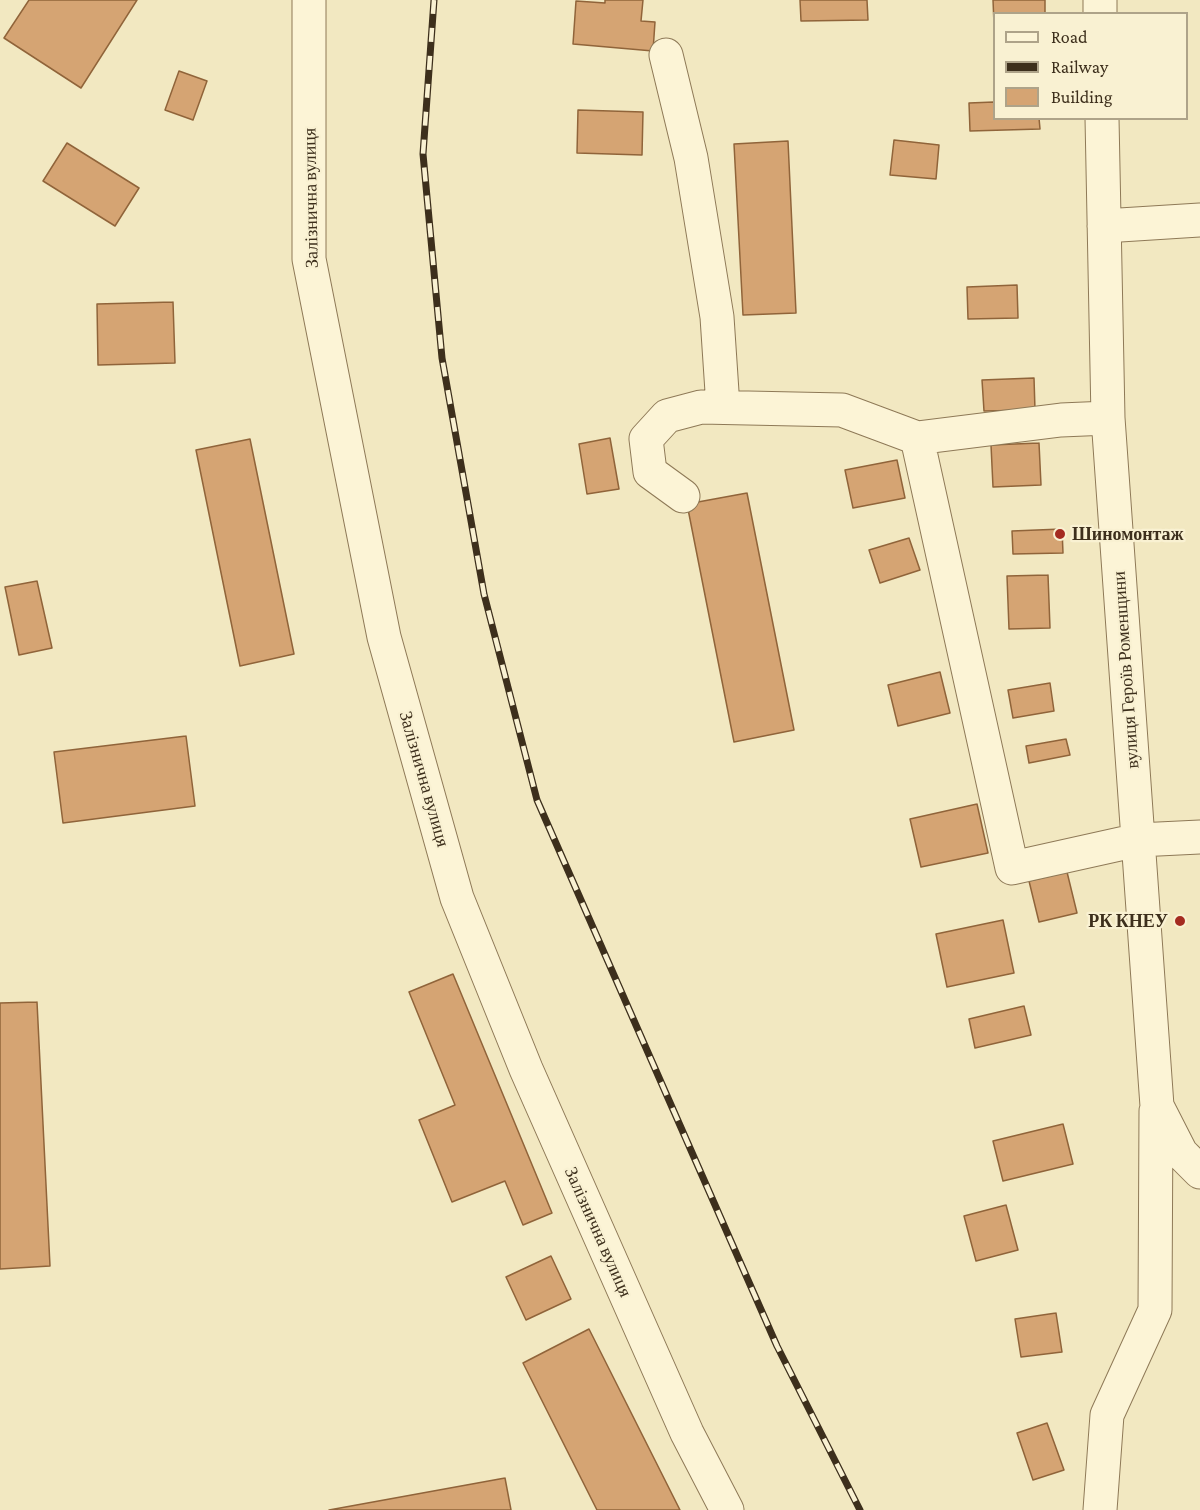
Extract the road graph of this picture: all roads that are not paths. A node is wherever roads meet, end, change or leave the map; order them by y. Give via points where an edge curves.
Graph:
1 (309, 0) edge
2 (666, 56) dead end
3 (1102, 120) edge
4 (1200, 220) edge
5 (1104, 226) junction
6 (723, 407) junction
7 (1108, 418) junction
8 (916, 438) junction
9 (683, 496) dead end
10 (1200, 837) edge
11 (1138, 840) junction
12 (1156, 1106) junction
13 (1200, 1172) edge
14 (727, 1510) edge
15 (1100, 1510) edge

1 - 14 street, Залізнична вулиця via 309,260 393,671 457,898 526,1069 682,1422
2 - 6 street via 691,158 717,317
3 - 5 street, вулиця Героїв Роменщини
4 - 5 street
5 - 7 street, вулиця Героїв Роменщини
6 - 8 street via 842,411
6 - 9 street via 700,406 667,416 646,439 650,472
7 - 8 street
7 - 11 street, вулиця Героїв Роменщини
8 - 11 street via 1012,867
10 - 11 street
11 - 12 street, вулиця Героїв Роменщини
12 - 13 street, вулиця Героїв Роменщини via 1181,1153
12 - 15 street via 1155,1310 1107,1415

